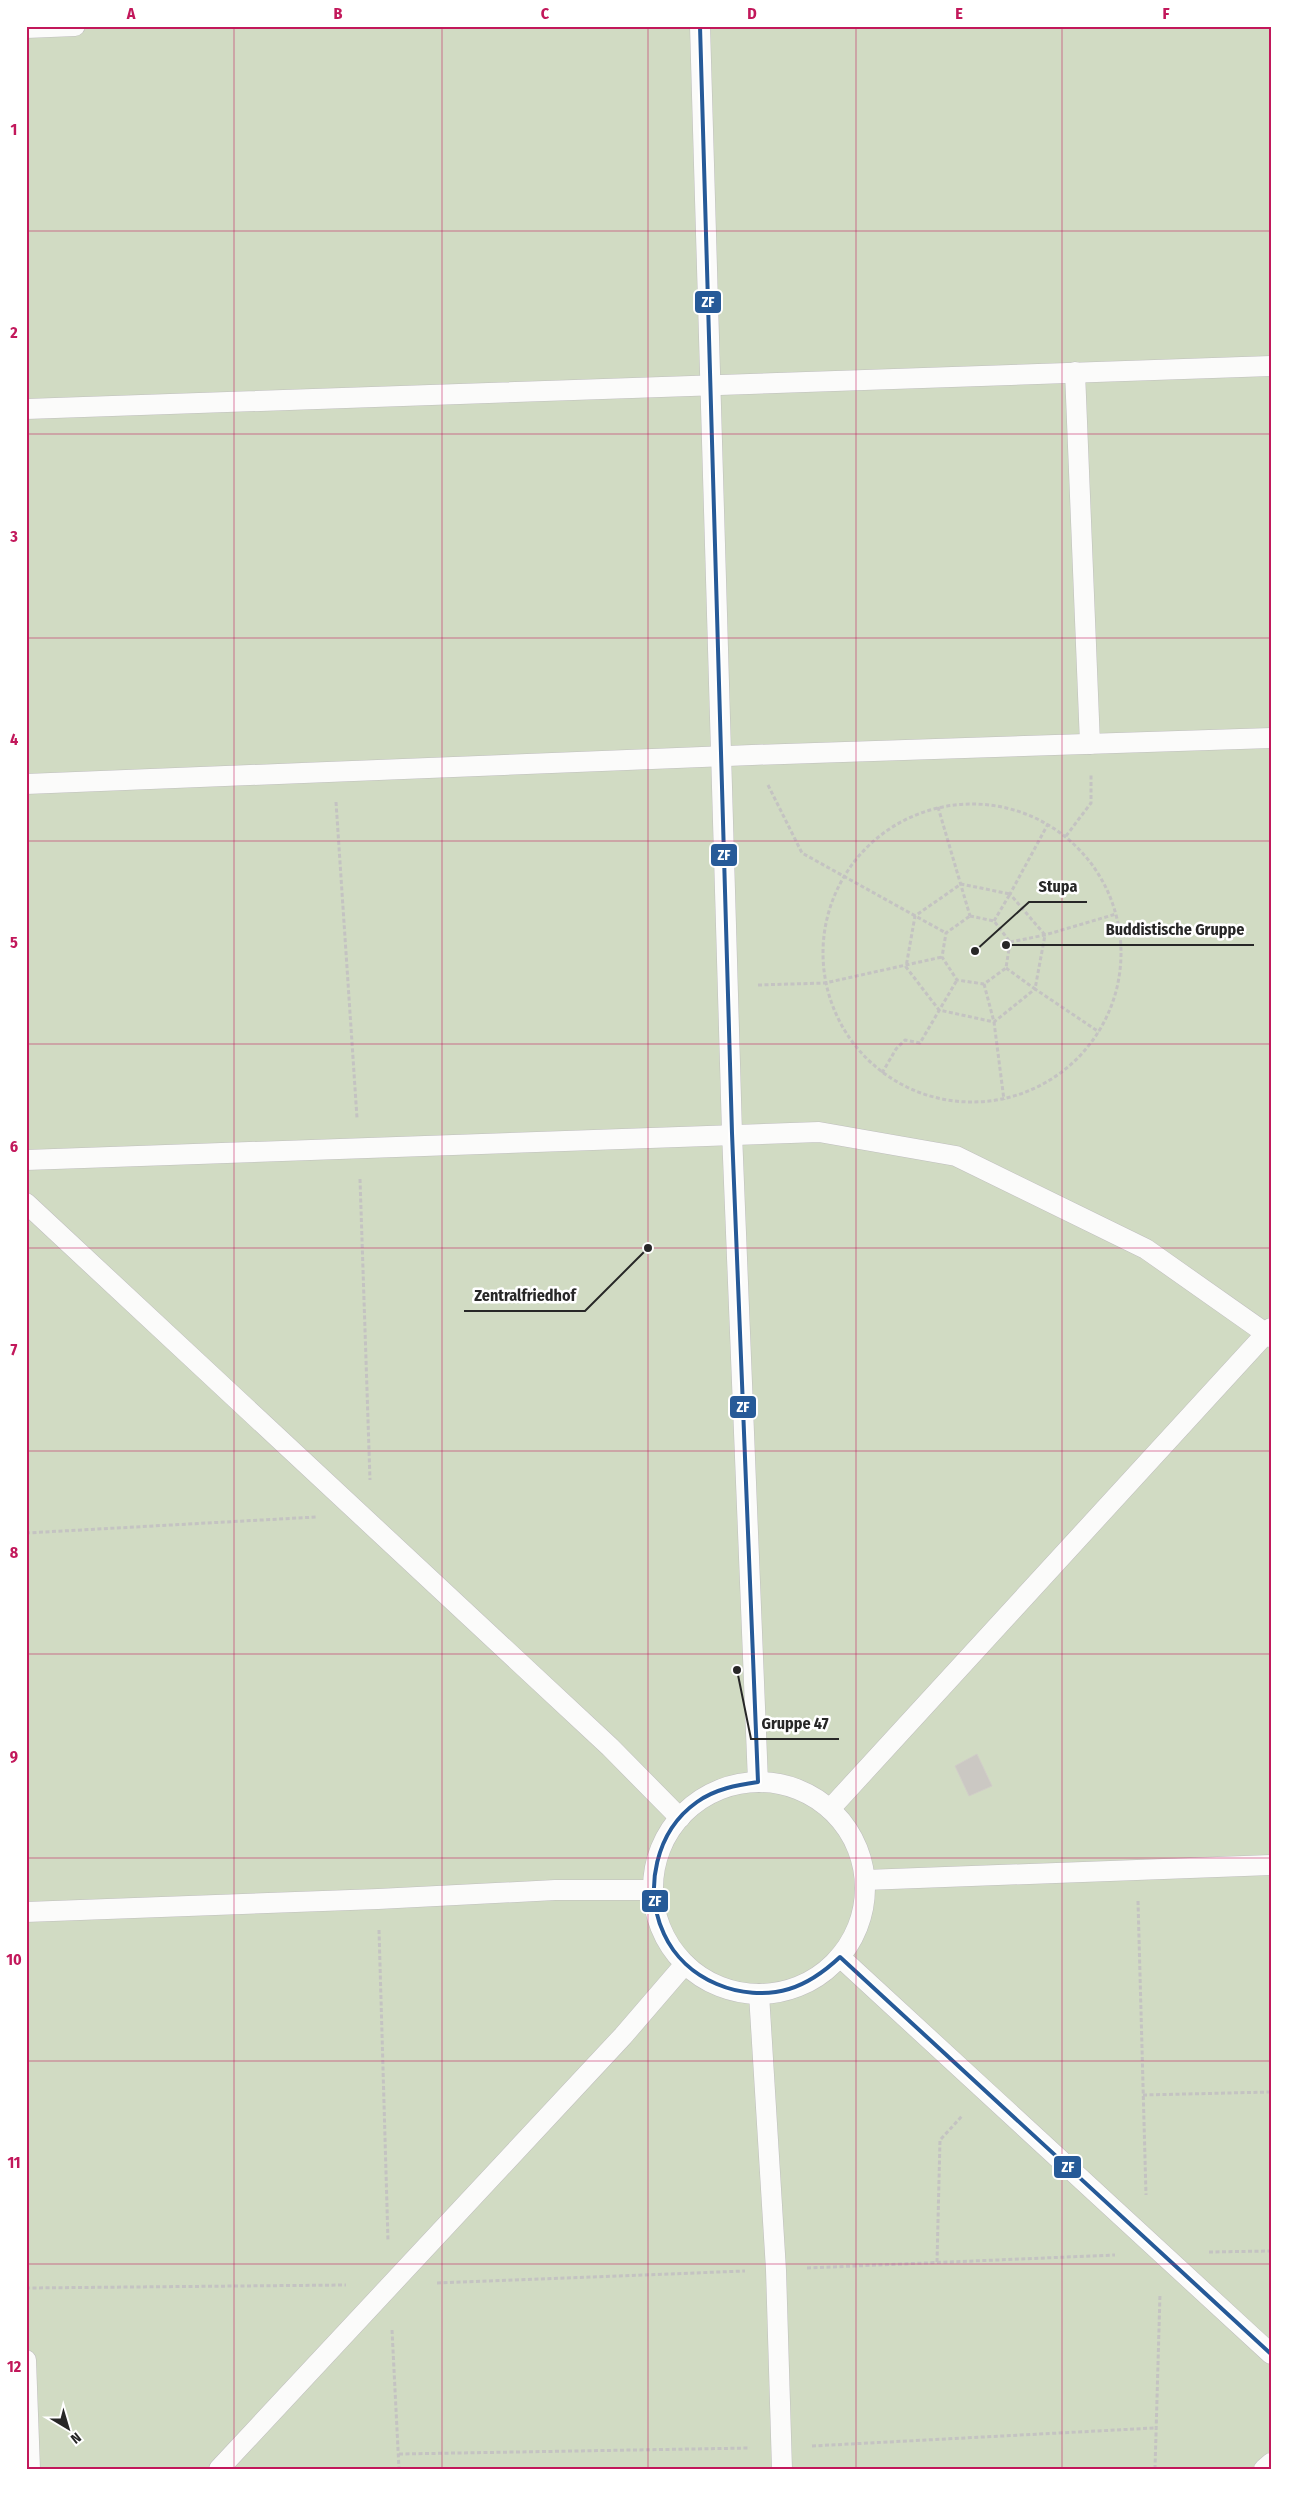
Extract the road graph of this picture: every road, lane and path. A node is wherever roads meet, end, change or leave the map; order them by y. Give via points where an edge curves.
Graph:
1 (75, 26) edge
2 (700, 26) edge
3 (26, 28) edge
4 (1271, 366) edge
5 (1076, 372) junction
6 (710, 384) junction
7 (26, 409) edge
8 (1271, 738) edge
9 (1090, 744) junction
10 (752, 755) junction
11 (721, 756) junction
12 (334, 772) junction
13 (26, 784) edge
14 (938, 807) junction
15 (1048, 824) junction
16 (1066, 836) junction
17 (844, 877) junction
18 (961, 884) junction
19 (1010, 894) junction
20 (1116, 914) junction
21 (915, 916) junction
22 (970, 916) junction
23 (994, 921) junction
24 (946, 933) junction
25 (1045, 935) junction
26 (1010, 942) junction
27 (942, 957) junction
28 (906, 967) junction
29 (1006, 968) junction
30 (957, 980) junction
31 (825, 983) junction
32 (984, 984) junction
33 (728, 986) junction
34 (1035, 989) junction
35 (939, 1010) junction
36 (994, 1022) junction
37 (1099, 1032) junction
38 (882, 1074) junction
39 (1004, 1100) junction
40 (732, 1133) junction
41 (359, 1147) junction
42 (26, 1160) edge
43 (26, 1203) edge
44 (1269, 1332) edge
45 (362, 1515) junction
46 (26, 1533) edge
47 (758, 1782) junction
48 (830, 1809) junction
49 (680, 1818) junction
50 (1271, 1865) edge
51 (1137, 1870) junction
52 (864, 1880) junction
53 (653, 1890) junction
54 (378, 1899) junction
55 (26, 1912) edge
56 (840, 1957) junction
57 (685, 1964) junction
58 (759, 1994) junction
59 (986, 2091) junction
60 (1271, 2092) edge
61 (1143, 2095) junction
62 (1154, 2247) junction
63 (1271, 2251) edge
64 (937, 2262) junction
65 (776, 2270) junction
66 (390, 2285) junction
67 (26, 2288) edge
68 (1271, 2354) edge
69 (26, 2360) edge
70 (1271, 2463) edge
71 (30, 2469) edge
72 (219, 2469) edge
73 (399, 2469) edge
74 (782, 2469) edge
75 (1155, 2469) edge
76 (1264, 2469) edge

1 - 3 lane
2 - 6 lane
4 - 5 lane
5 - 6 lane
5 - 9 lane
6 - 7 lane
6 - 11 lane
8 - 9 lane
9 - 10 lane
9 - 16 path via 1091,803
10 - 11 lane
10 - 17 path via 802,853
11 - 12 lane
11 - 33 lane
12 - 13 lane
12 - 41 path
14 - 15 path via 976,804 1014,809
14 - 17 path via 901,822 868,845
14 - 18 path
15 - 16 path
15 - 19 path
16 - 20 path via 1088,858 1105,885
17 - 21 path
17 - 31 path via 828,910 822,947
18 - 19 path
18 - 21 path
18 - 22 path
19 - 23 path
19 - 25 path
20 - 25 path
20 - 37 path via 1122,954 1116,995
21 - 24 path
21 - 28 path
22 - 23 path
22 - 24 path
23 - 26 path
24 - 27 path
25 - 26 path
25 - 34 path
26 - 29 path
27 - 28 path
27 - 30 path
28 - 31 path
28 - 35 path
29 - 32 path
29 - 34 path
30 - 32 path
30 - 35 path
31 - 33 path
31 - 38 path via 836,1017 851,1041
32 - 36 path
33 - 40 lane
34 - 36 path
34 - 37 path
35 - 36 path
35 - 38 path via 920,1042 906,1040 896,1049
36 - 39 path
37 - 39 path via 1074,1063 1041,1086
38 - 39 path via 920,1094 962,1103
40 - 41 lane
40 - 44 lane via 819,1132 956,1156 1146,1249
40 - 47 lane
41 - 42 lane
41 - 45 path via 370,1491
43 - 45 lane
44 - 48 lane
45 - 46 path
45 - 49 lane
47 - 48 lane via 797,1789
47 - 49 lane via 715,1792
48 - 52 lane via 854,1842 862,1860
49 - 53 lane via 665,1839 656,1864
50 - 51 lane
51 - 52 lane
51 - 61 path
52 - 56 lane via 860,1921
53 - 54 lane via 555,1890
53 - 57 lane via 657,1917 668,1942
54 - 55 lane
54 - 66 path
56 - 58 lane via 823,1973 803,1984
56 - 59 lane
57 - 58 lane via 707,1981 732,1990
57 - 66 lane via 623,2036
58 - 65 lane
59 - 62 lane
59 - 64 path via 940,2140
60 - 61 path
61 - 62 path
62 - 63 path
62 - 64 path
62 - 68 lane
62 - 75 path
64 - 65 path
65 - 66 path
65 - 74 lane
66 - 67 path
66 - 72 lane
66 - 73 path
69 - 71 lane
70 - 76 lane

